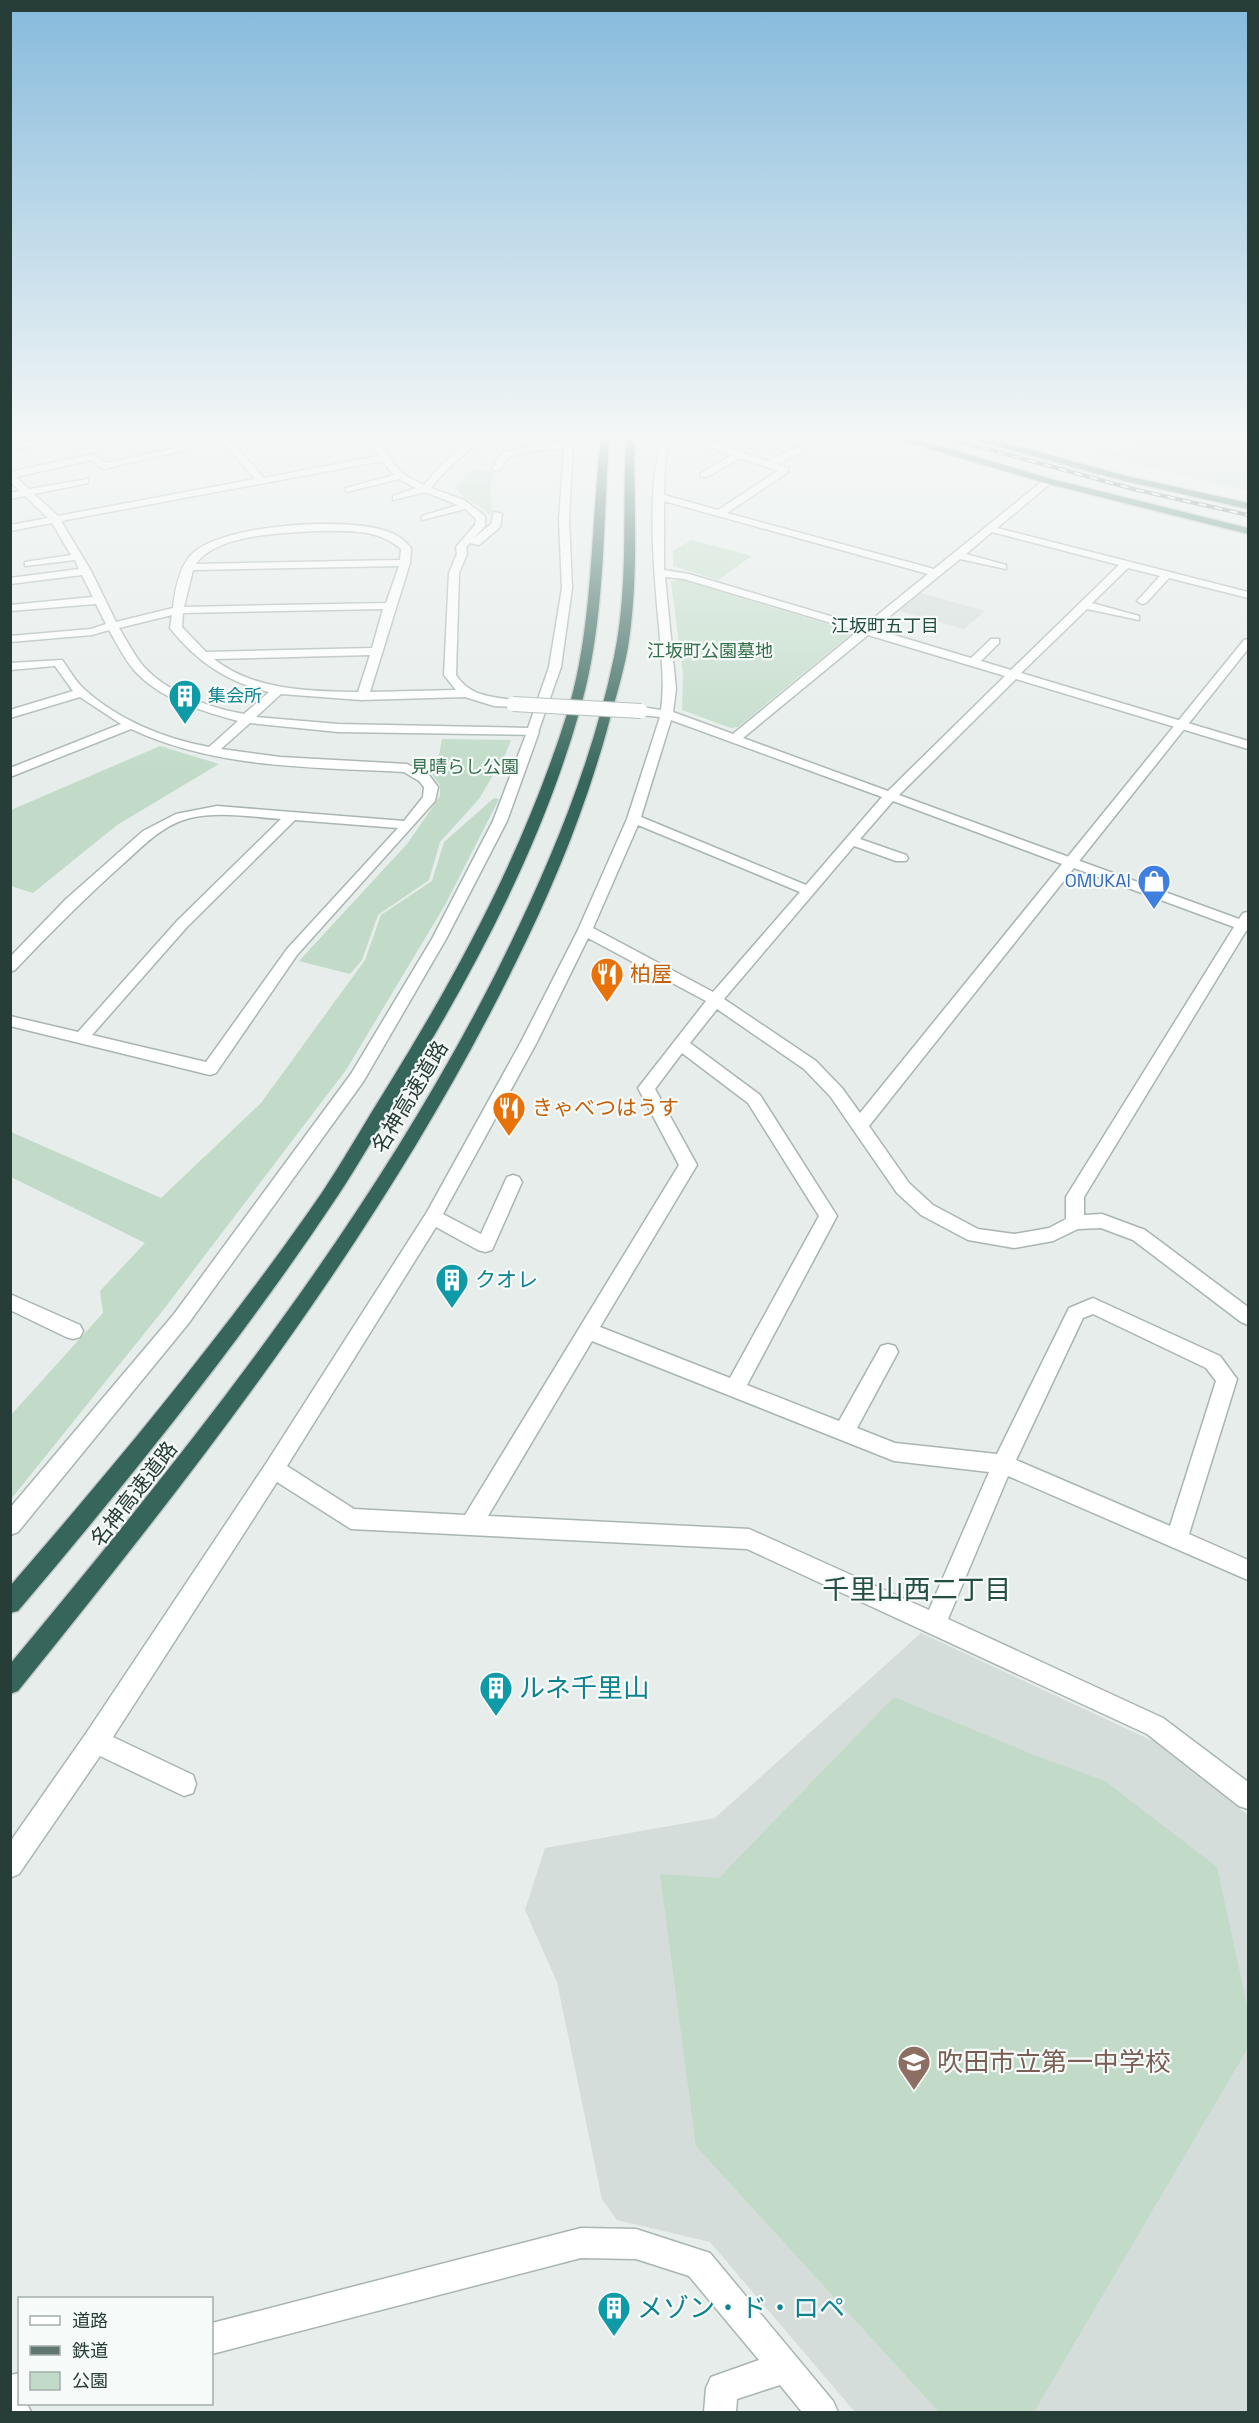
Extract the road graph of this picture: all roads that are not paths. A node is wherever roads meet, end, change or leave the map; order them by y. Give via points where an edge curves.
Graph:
1 (74, 552) edge
2 (201, 552) edge
3 (406, 552) edge
4 (565, 552) edge
5 (597, 552) edge
6 (628, 552) edge
7 (659, 552) edge
8 (861, 552) edge
9 (962, 552) edge
10 (1080, 552) edge
11 (462, 554) edge
12 (958, 555) junction
13 (77, 557) junction
14 (405, 563) junction
15 (1126, 564) junction
16 (189, 567) junction
17 (1002, 567) dead end
18 (31, 571) junction
19 (86, 571) junction
20 (659, 573) junction
21 (936, 573) junction
22 (1166, 575) junction
23 (10, 580) edge
24 (1248, 595) edge
25 (100, 600) junction
26 (1142, 601) dead end
27 (1085, 605) junction
28 (390, 606) junction
29 (10, 608) edge
30 (177, 610) junction
31 (1135, 618) dead end
32 (112, 626) junction
33 (866, 631) junction
34 (10, 639) edge
35 (995, 641) dead end
36 (1248, 642) edge
37 (377, 651) junction
38 (200, 656) junction
39 (973, 662) junction
40 (10, 667) edge
41 (1015, 675) junction
42 (277, 691) junction
43 (81, 693) junction
44 (466, 693) junction
45 (363, 696) junction
46 (10, 714) edge
47 (666, 714) junction
48 (248, 718) junction
49 (130, 725) junction
50 (1182, 725) junction
51 (533, 732) junction
52 (734, 739) junction
53 (1248, 745) edge
54 (212, 751) junction
55 (10, 773) edge
56 (891, 795) junction
57 (292, 816) junction
58 (634, 819) junction
59 (408, 825) junction
60 (852, 840) junction
61 (901, 858) dead end
62 (1071, 862) junction
63 (809, 891) junction
64 (1247, 923) edge
65 (585, 930) junction
66 (10, 967) edge
67 (715, 1000) junction
68 (10, 1021) edge
69 (82, 1037) junction
70 (680, 1044) junction
71 (859, 1126) junction
72 (513, 1182) dead end
73 (433, 1216) junction
74 (1075, 1222) junction
75 (10, 1300) edge
76 (1248, 1316) edge
77 (589, 1331) junction
78 (73, 1332) dead end
79 (888, 1352) dead end
80 (735, 1389) junction
81 (844, 1432) junction
82 (1003, 1464) junction
83 (274, 1469) junction
84 (471, 1524) junction
85 (10, 1525) edge
86 (1177, 1539) junction
87 (1248, 1570) edge
88 (10, 1603) edge
89 (933, 1624) junction
90 (10, 1683) edge
91 (96, 1741) junction
92 (184, 1784) dead end
93 (1248, 1797) edge
94 (10, 1865) edge
95 (213, 2339) edge
96 (785, 2368) junction
97 (10, 2402) edge
98 (15, 2412) edge
99 (720, 2412) edge
100 (822, 2412) edge

1 - 13 street
2 - 16 street
3 - 14 street
4 - 51 street via 567,588 555,668
5 - 88 highway, 名神高速道路 via 592,614 570,724 535,821 495,913 440,1014 330,1194 227,1336 108,1490
6 - 90 highway, 名神高速道路 via 622,647 580,802 496,992 451,1076 268,1355 151,1511
7 - 20 street
8 - 21 street
9 - 12 street
10 - 15 street
11 - 44 street via 454,573 450,675
12 - 17 street
12 - 21 street
13 - 18 street
13 - 19 street
14 - 16 street
14 - 28 street
15 - 22 street
15 - 27 street
16 - 30 street
18 - 19 street
18 - 23 street
19 - 25 street
20 - 33 street via 685,576
20 - 47 street via 670,689
21 - 33 street
22 - 24 street
22 - 26 street
25 - 29 street
25 - 32 street
27 - 31 street
27 - 41 street
28 - 30 street
28 - 37 street
30 - 32 street
30 - 38 street via 176,628
32 - 34 street via 92,632
32 - 48 street via 135,666 154,681 206,708
33 - 39 street
33 - 52 street
35 - 39 street
36 - 50 street
37 - 38 street
37 - 45 street
38 - 42 street via 218,669
39 - 41 street
40 - 43 street via 58,662
41 - 50 street
41 - 56 street
42 - 45 street
42 - 48 street
43 - 46 street
43 - 49 street
44 - 45 street via 429,698
44 - 47 street, bridge via 513,704
47 - 52 street
47 - 58 street
48 - 51 street via 325,728
48 - 54 street
49 - 54 street
49 - 55 street
50 - 53 street
50 - 62 street
51 - 85 street via 500,821 440,939 357,1077 182,1319
52 - 56 street
54 - 59 street via 289,763 407,768 431,787 430,798
56 - 60 street
56 - 62 street
57 - 59 street
57 - 66 street via 217,810 195,812 159,825 71,902
57 - 69 street via 182,924
58 - 63 street
58 - 65 street
59 - 69 street via 292,952 210,1069
60 - 61 street
60 - 63 street
62 - 64 street
62 - 71 street
63 - 67 street
64 - 74 street via 1075,1197
65 - 67 street
65 - 73 street via 529,1042
67 - 70 street
67 - 71 street via 810,1065 837,1092
68 - 69 street
70 - 77 street via 646,1088 688,1166
70 - 80 street via 754,1099 828,1216
71 - 74 street via 903,1188 927,1210 974,1235 1014,1241 1053,1234
72 - 73 street via 485,1245
73 - 83 street
74 - 76 street via 1102,1221 1139,1235
75 - 78 street
77 - 80 street
77 - 84 street
79 - 81 street
80 - 81 street
81 - 82 street via 894,1452
82 - 86 street
82 - 86 street via 1076,1313 1093,1306 1214,1362 1227,1379
82 - 89 street
83 - 84 street via 351,1519
83 - 91 street
84 - 89 street via 749,1539
86 - 87 street
89 - 93 street via 1155,1726
91 - 92 street
91 - 94 street
95 - 96 street via 581,2243 636,2244 699,2264
96 - 99 street via 722,2388
96 - 100 street
97 - 98 street

